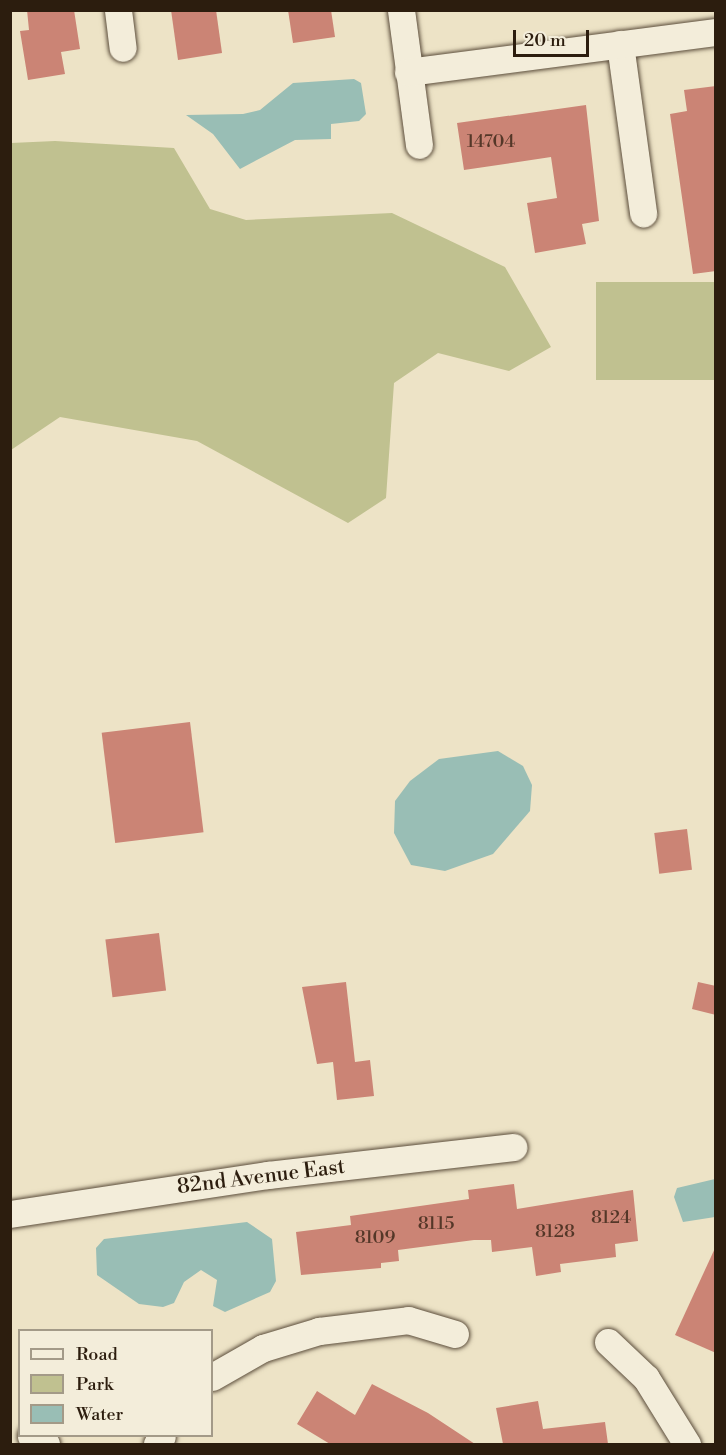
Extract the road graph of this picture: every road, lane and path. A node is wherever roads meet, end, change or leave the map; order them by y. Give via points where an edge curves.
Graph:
1 (118, 10) edge
2 (401, 10) edge
3 (716, 32) edge
4 (620, 44) junction
5 (123, 48) dead end
6 (408, 72) junction
7 (419, 145) dead end
8 (643, 213) dead end
9 (513, 1147) dead end
10 (10, 1214) edge
11 (455, 1334) dead end
12 (608, 1342) dead end
13 (213, 1376) edge
14 (687, 1444) edge

1 - 5 street
2 - 6 street
3 - 4 street
4 - 6 street
4 - 8 street
6 - 7 street
9 - 10 street, 82nd Avenue East via 268,1175
11 - 13 street via 408,1320 319,1331 262,1348
12 - 14 street via 646,1378

